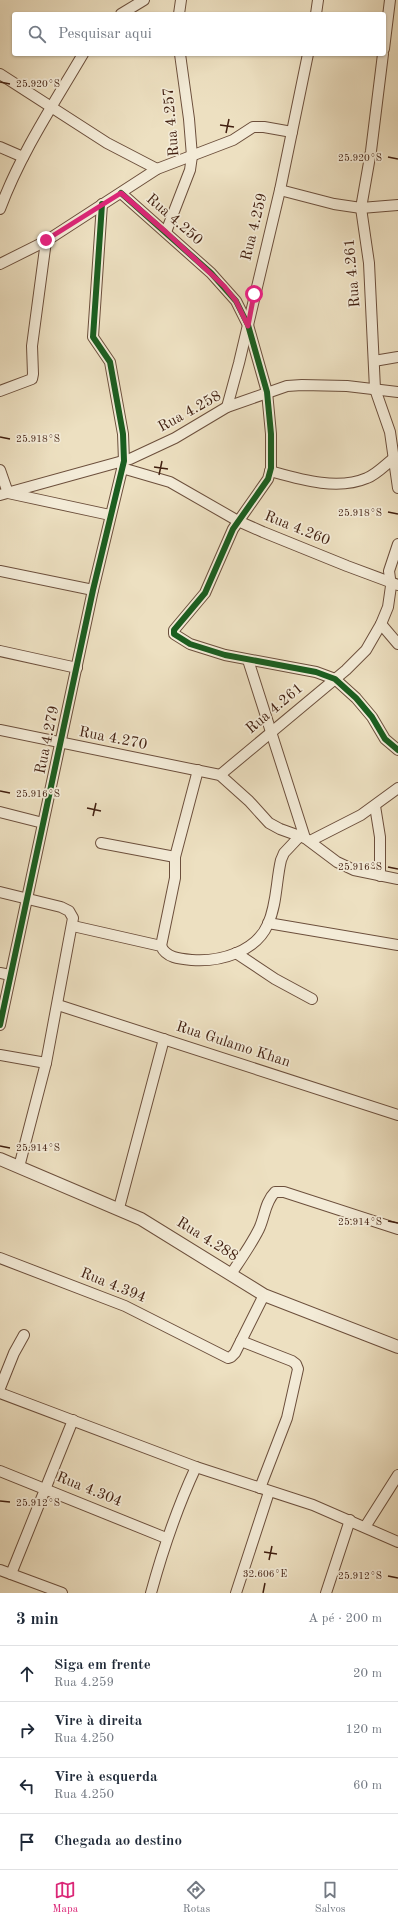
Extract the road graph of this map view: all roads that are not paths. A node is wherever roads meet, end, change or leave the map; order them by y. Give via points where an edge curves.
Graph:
1 (144, 0) edge
2 (181, 0) edge
3 (318, 0) edge
4 (390, 0) edge
5 (124, 12) edge
6 (178, 12) edge
7 (316, 12) edge
8 (386, 33) edge
9 (82, 56) edge
10 (180, 56) edge
11 (308, 56) edge
12 (383, 56) edge
13 (0, 74) edge
14 (51, 107) junction
15 (292, 132) junction
16 (0, 147) edge
17 (192, 156) junction
18 (23, 157) junction
19 (157, 169) junction
20 (280, 190) junction
21 (3, 192) edge
22 (121, 193) junction
23 (102, 204) junction
24 (398, 206) edge
25 (0, 208) edge
26 (361, 208) junction
27 (166, 232) junction
28 (46, 240) junction
29 (0, 264) edge
30 (248, 326) junction
31 (398, 357) edge
32 (374, 361) junction
33 (376, 389) junction
34 (0, 391) edge
35 (267, 392) junction
36 (398, 392) edge
37 (227, 407) junction
38 (394, 458) junction
39 (123, 465) junction
40 (0, 470) edge
41 (270, 471) junction
42 (397, 481) edge
43 (4, 494) edge
44 (110, 515) junction
45 (238, 520) junction
46 (398, 544) edge
47 (0, 571) edge
48 (394, 583) edge
49 (93, 590) junction
50 (381, 624) junction
51 (398, 644) edge
52 (0, 651) edge
53 (248, 660) junction
54 (76, 668) junction
55 (335, 679) junction
56 (0, 730) edge
57 (271, 732) junction
58 (60, 744) junction
59 (398, 750) edge
60 (198, 770) junction
61 (223, 773) junction
62 (398, 788) edge
63 (375, 806) junction
64 (0, 812) edge
65 (43, 823) junction
66 (305, 838) junction
67 (102, 843) dead end
68 (175, 857) junction
69 (380, 876) junction
70 (398, 879) edge
71 (0, 892) edge
72 (27, 898) junction
73 (268, 923) junction
74 (73, 926) junction
75 (398, 945) edge
76 (161, 946) junction
77 (236, 953) junction
78 (5, 974) edge
79 (312, 999) dead end
80 (58, 1005) junction
81 (0, 1025) edge
82 (164, 1039) junction
83 (0, 1055) edge
84 (46, 1063) junction
85 (398, 1115) edge
86 (0, 1159) edge
87 (19, 1167) junction
88 (118, 1208) junction
89 (398, 1229) edge
90 (0, 1258) edge
91 (231, 1274) junction
92 (264, 1295) junction
93 (24, 1335) dead end
94 (241, 1340) junction
95 (398, 1347) edge
96 (0, 1388) edge
97 (0, 1393) edge
98 (73, 1420) junction
99 (196, 1467) junction
100 (0, 1471) edge
101 (398, 1475) edge
102 (45, 1489) junction
103 (264, 1490) junction
104 (350, 1520) junction
105 (365, 1527) junction
106 (166, 1538) junction
107 (398, 1542) edge
108 (0, 1570) edge
109 (11, 1574) junction
110 (62, 1593) edge
111 (151, 1593) edge
112 (236, 1593) edge
113 (326, 1593) edge

1 - 5 street
2 - 6 street
3 - 7 street
4 - 8 street
9 - 14 street
10 - 17 street, Rua 4.257
11 - 15 street, Rua 4.259
12 - 26 street, Rua 4.261
13 - 14 street
14 - 18 street
14 - 19 street via 123,153
15 - 17 street via 253,127 233,140
15 - 20 street, Rua 4.259
16 - 18 street
17 - 19 street
17 - 27 street, Rua 4.257 via 190,170
18 - 21 street
19 - 22 street
20 - 26 street
20 - 30 street, Rua 4.259
21 - 25 street
22 - 23 street
22 - 27 street, Rua 4.250
23 - 28 street
23 - 39 street, Rua 4.279 via 93,337 110,362 123,434
24 - 26 street
26 - 32 street, Rua 4.261 via 369,263
27 - 30 street, Rua 4.250 via 224,286 236,301
28 - 29 street
28 - 34 street via 32,346 32,379
30 - 35 street, Rua 4.250
30 - 37 street, Rua 4.259
31 - 32 street
32 - 33 street, Rua 4.261
33 - 35 street, Rua 4.258 via 302,385
33 - 36 street, Rua 4.258
33 - 38 street, Rua 4.261 via 390,432
35 - 37 street, Rua 4.258
35 - 41 street via 271,434
37 - 39 street, Rua 4.258
38 - 41 street via 366,479 347,483 308,481
38 - 42 street, Rua 4.261
39 - 43 street, Rua 4.258
39 - 44 street, Rua 4.279
39 - 45 street, Rua 4.260 via 170,482
40 - 43 street
41 - 45 street via 259,494
43 - 44 street
44 - 49 street, Rua 4.279
45 - 48 street, Rua 4.260 via 282,541 296,544
45 - 53 street via 205,593 174,635 190,644
46 - 48 street, Rua 4.261 via 389,571
47 - 49 street
48 - 50 street, Rua 4.261
49 - 54 street, Rua 4.279
50 - 51 street
50 - 55 street, Rua 4.261 via 366,650
52 - 54 street
53 - 55 street via 316,672
53 - 57 street
54 - 58 street, Rua 4.279
55 - 57 street, Rua 4.261
55 - 59 street via 356,698 372,717 385,739
56 - 58 street, Rua 4.270
57 - 61 street, Rua 4.261
57 - 66 street
58 - 60 street, Rua 4.270
58 - 65 street, Rua 4.279
60 - 61 street, Rua 4.270
60 - 68 street
61 - 66 street via 269,823 280,830
62 - 63 street
63 - 66 street via 361,815
63 - 69 street via 380,837
64 - 65 street
65 - 72 street, Rua 4.279
66 - 69 street via 337,862 354,870
66 - 73 street via 284,853
67 - 68 street
68 - 76 street via 175,878
69 - 70 street
71 - 72 street
72 - 74 street via 69,911 73,918
72 - 78 street, Rua 4.279
73 - 75 street
73 - 77 street via 262,934 250,946
74 - 76 street
74 - 80 street
76 - 77 street via 166,954 181,959 218,959
77 - 79 street
78 - 81 street, Rua 4.279
80 - 82 street, Rua Gulamo Khan
80 - 84 street
82 - 85 street, Rua Gulamo Khan
82 - 88 street
83 - 84 street
84 - 87 street
86 - 87 street, Rua 4.288
87 - 88 street, Rua 4.288 via 69,1190
88 - 91 street, Rua 4.288 via 142,1219
89 - 91 street via 284,1192 275,1192 269,1198 260,1227 250,1246
90 - 94 street, Rua 4.394 via 125,1306 228,1358
91 - 92 street, Rua 4.288
92 - 94 street
92 - 95 street, Rua 4.288
93 - 96 street
94 - 103 street via 296,1364 298,1369 287,1418
97 - 98 street
98 - 99 street
98 - 102 street
99 - 103 street
99 - 106 street
100 - 102 street, Rua 4.304
101 - 105 street
102 - 106 street, Rua 4.304
102 - 109 street
103 - 104 street
103 - 112 street
104 - 105 street
104 - 113 street
105 - 107 street
106 - 111 street
108 - 109 street
109 - 110 street

